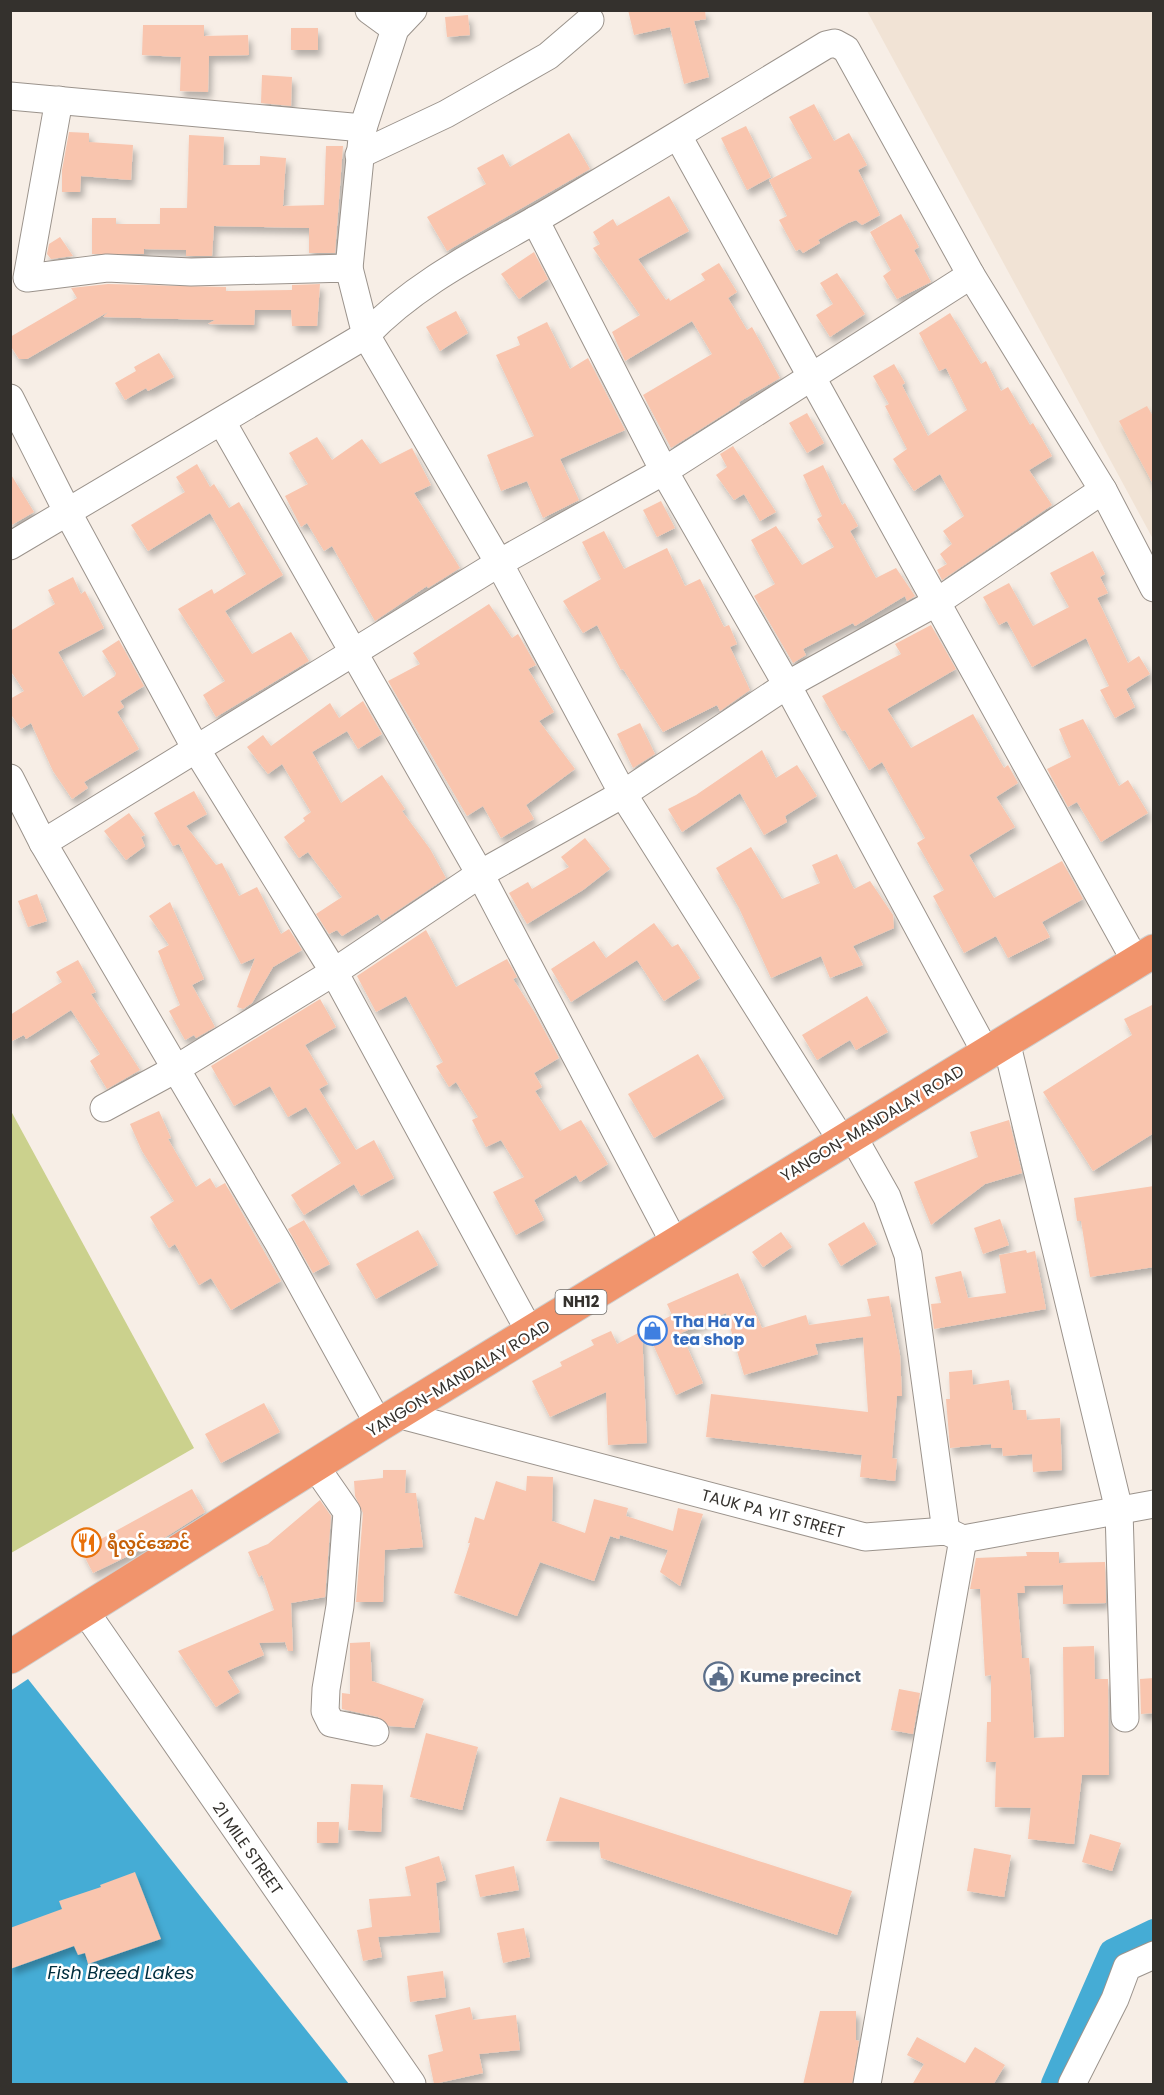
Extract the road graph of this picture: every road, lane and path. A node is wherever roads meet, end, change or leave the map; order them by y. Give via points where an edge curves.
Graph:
1 (369, 10) edge
2 (404, 20) edge
3 (590, 20) dead end
4 (10, 96) edge
5 (59, 100) junction
6 (363, 128) junction
7 (678, 136) junction
8 (359, 155) junction
9 (536, 220) junction
10 (349, 268) junction
11 (971, 275) junction
12 (366, 335) junction
13 (810, 376) junction
14 (10, 398) edge
15 (222, 422) junction
16 (664, 471) junction
17 (1103, 490) junction
18 (68, 513) junction
19 (10, 546) edge
20 (499, 563) junction
21 (1154, 588) edge
22 (937, 603) junction
23 (352, 655) junction
24 (788, 685) junction
25 (196, 749) junction
26 (10, 778) edge
27 (623, 794) junction
28 (43, 843) junction
29 (480, 874) junction
30 (1145, 956) edge
31 (334, 972) junction
32 (996, 1047) junction
33 (174, 1070) junction
34 (104, 1108) dead end
35 (847, 1138) junction
36 (675, 1244) junction
37 (531, 1334) junction
38 (388, 1420) junction
39 (315, 1466) junction
40 (1154, 1504) edge
41 (1119, 1510) junction
42 (955, 1535) junction
43 (85, 1611) junction
44 (10, 1657) edge
45 (1125, 1718) dead end
46 (375, 1732) dead end
47 (1154, 1955) edge
48 (412, 2085) edge
49 (867, 2085) edge
50 (1072, 2085) edge

1 - 2 street
2 - 6 street
3 - 8 street via 548,56 446,114
4 - 5 street
5 - 6 street
5 - 10 street via 27,278 108,268 191,272
6 - 8 street
7 - 9 street
7 - 11 street via 826,45 841,45
7 - 13 street
8 - 10 street
9 - 12 street via 423,286
9 - 16 street
10 - 12 street
11 - 13 street
11 - 17 street
12 - 15 street
12 - 20 street
13 - 16 street
13 - 22 street
14 - 18 street
15 - 18 street
15 - 23 street
16 - 20 street
16 - 24 street
17 - 21 street
17 - 22 street
18 - 19 street
18 - 25 street
20 - 23 street
20 - 27 street
22 - 24 street
22 - 30 street
23 - 25 street
23 - 29 street
24 - 27 street
24 - 32 street
25 - 28 street
25 - 31 street
26 - 28 street
27 - 29 street
27 - 35 street
28 - 33 street
29 - 31 street
29 - 36 street
30 - 32 highway, YANGON-MANDALAY ROAD / NH12
31 - 33 street
31 - 37 street
32 - 35 highway, YANGON-MANDALAY ROAD / NH12
32 - 41 street
33 - 34 street
33 - 38 street
35 - 36 highway, YANGON-MANDALAY ROAD / NH12
35 - 42 street via 887,1197 908,1255
36 - 37 highway, YANGON-MANDALAY ROAD / NH12
37 - 38 highway, YANGON-MANDALAY ROAD / NH12
38 - 39 highway, YANGON-MANDALAY ROAD / NH12
38 - 42 street, TAUK PA YIT STREET via 865,1537
39 - 43 highway, YANGON-MANDALAY ROAD / NH12
39 - 46 street via 346,1512 340,1606 326,1711 331,1723
40 - 41 street, TAUK PA YIT STREET
41 - 42 street, TAUK PA YIT STREET
41 - 45 street
42 - 49 street
43 - 44 highway, YANGON-MANDALAY ROAD / NH12
43 - 48 street, 21 MILE STREET
47 - 50 street via 1127,1967

